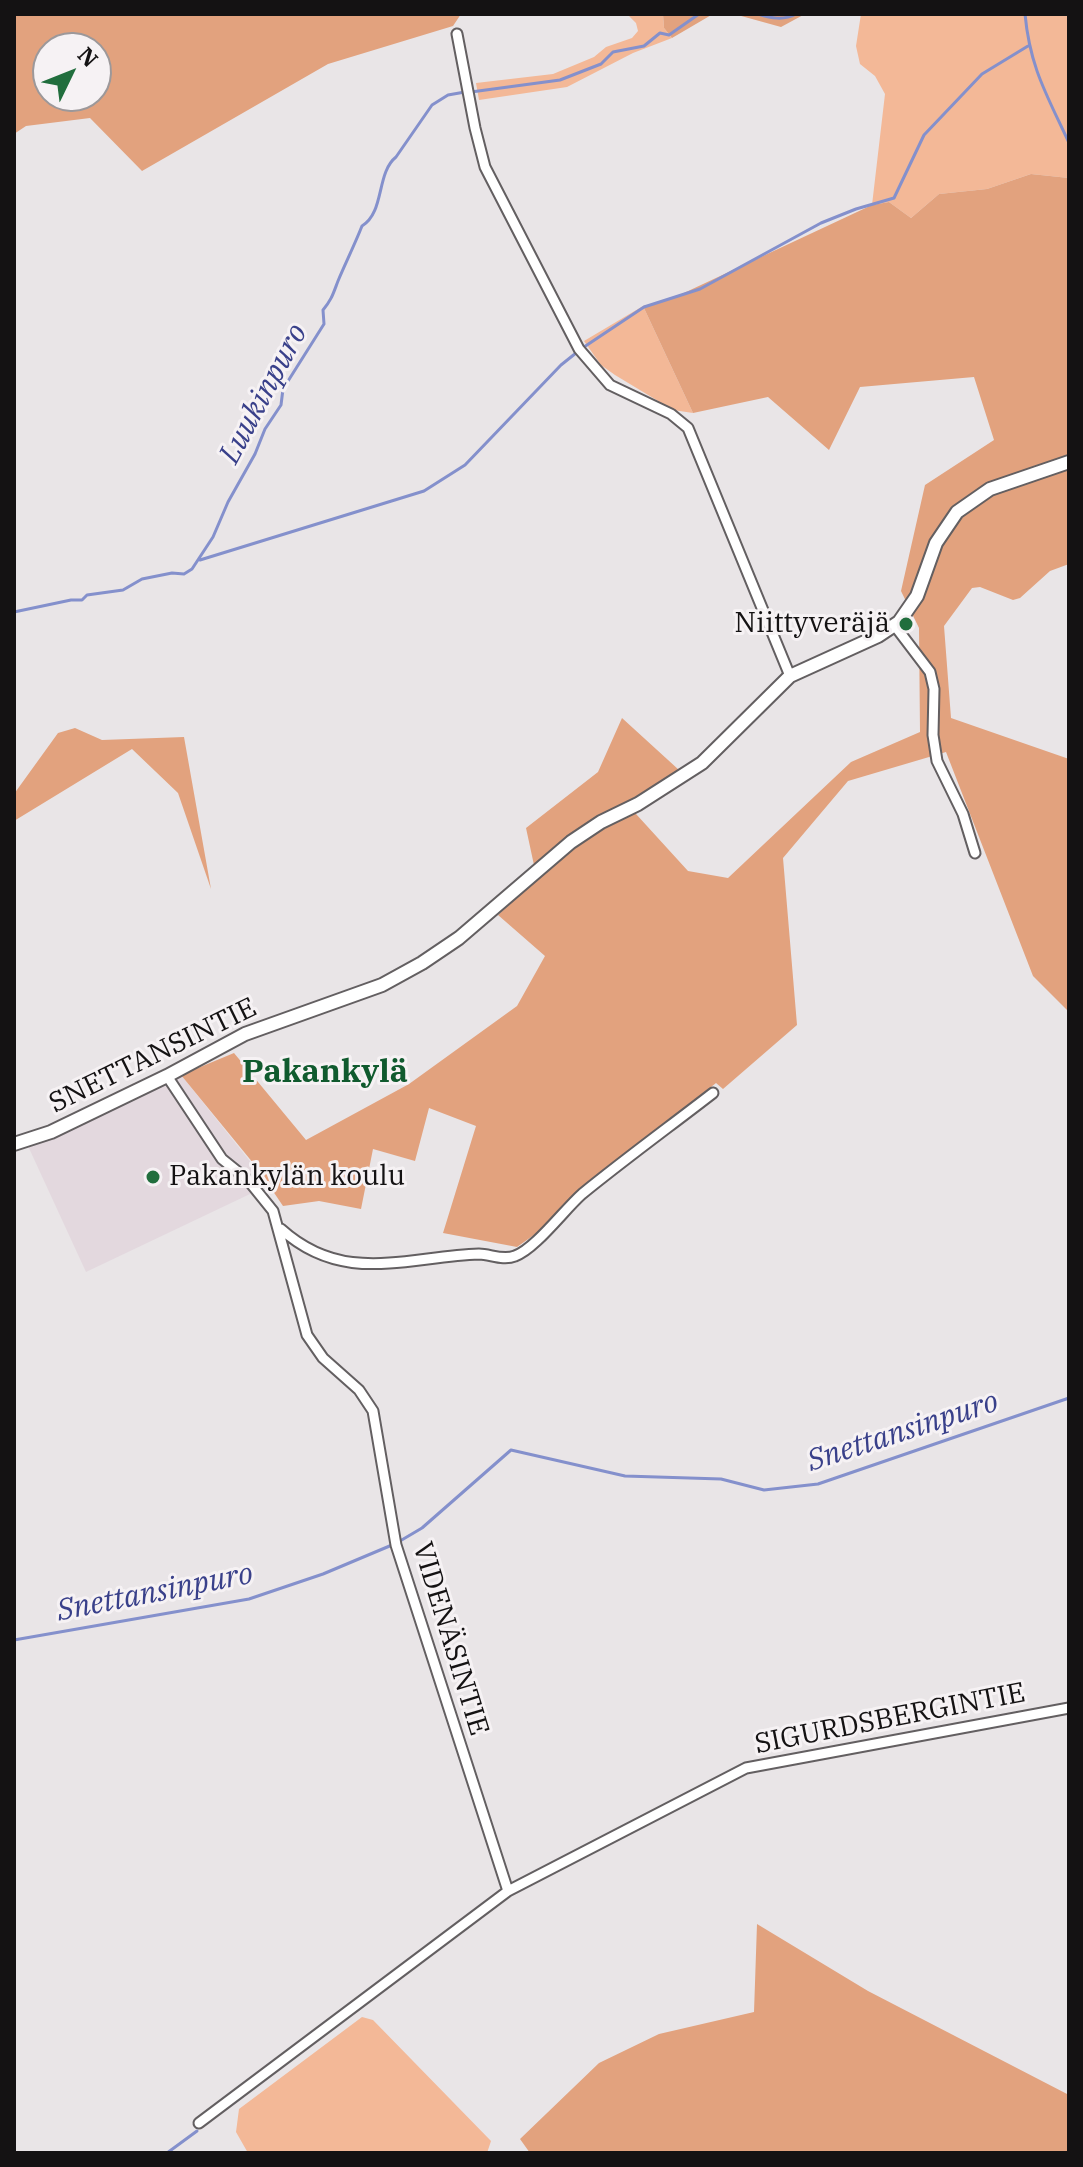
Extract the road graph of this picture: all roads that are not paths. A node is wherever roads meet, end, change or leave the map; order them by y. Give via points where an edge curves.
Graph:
1 (457, 34) dead end
2 (1069, 462) edge
3 (895, 626) junction
4 (790, 676) junction
5 (975, 853) dead end
6 (167, 1076) junction
7 (713, 1093) dead end
8 (14, 1144) edge
9 (278, 1226) junction
10 (1069, 1708) edge
11 (508, 1891) junction
12 (199, 2123) dead end

1 - 4 street via 485,167 579,349 610,385 671,414 688,428
2 - 3 street via 990,489 957,512 936,543 909,612
3 - 4 street, SNETTANSINTIE
3 - 5 street via 930,672 937,761
4 - 6 street, SNETTANSINTIE via 702,763 571,842 422,963 382,985 245,1034
6 - 8 street, SNETTANSINTIE via 51,1132
6 - 9 street, VIDENÄSINTIE via 222,1159 248,1180 273,1211
7 - 9 street via 580,1196 514,1257 482,1254 354,1263 299,1246
9 - 11 street, VIDENÄSINTIE via 307,1335 373,1411 396,1545
10 - 11 street, SIGURDSBERGINTIE via 746,1768
11 - 12 street

